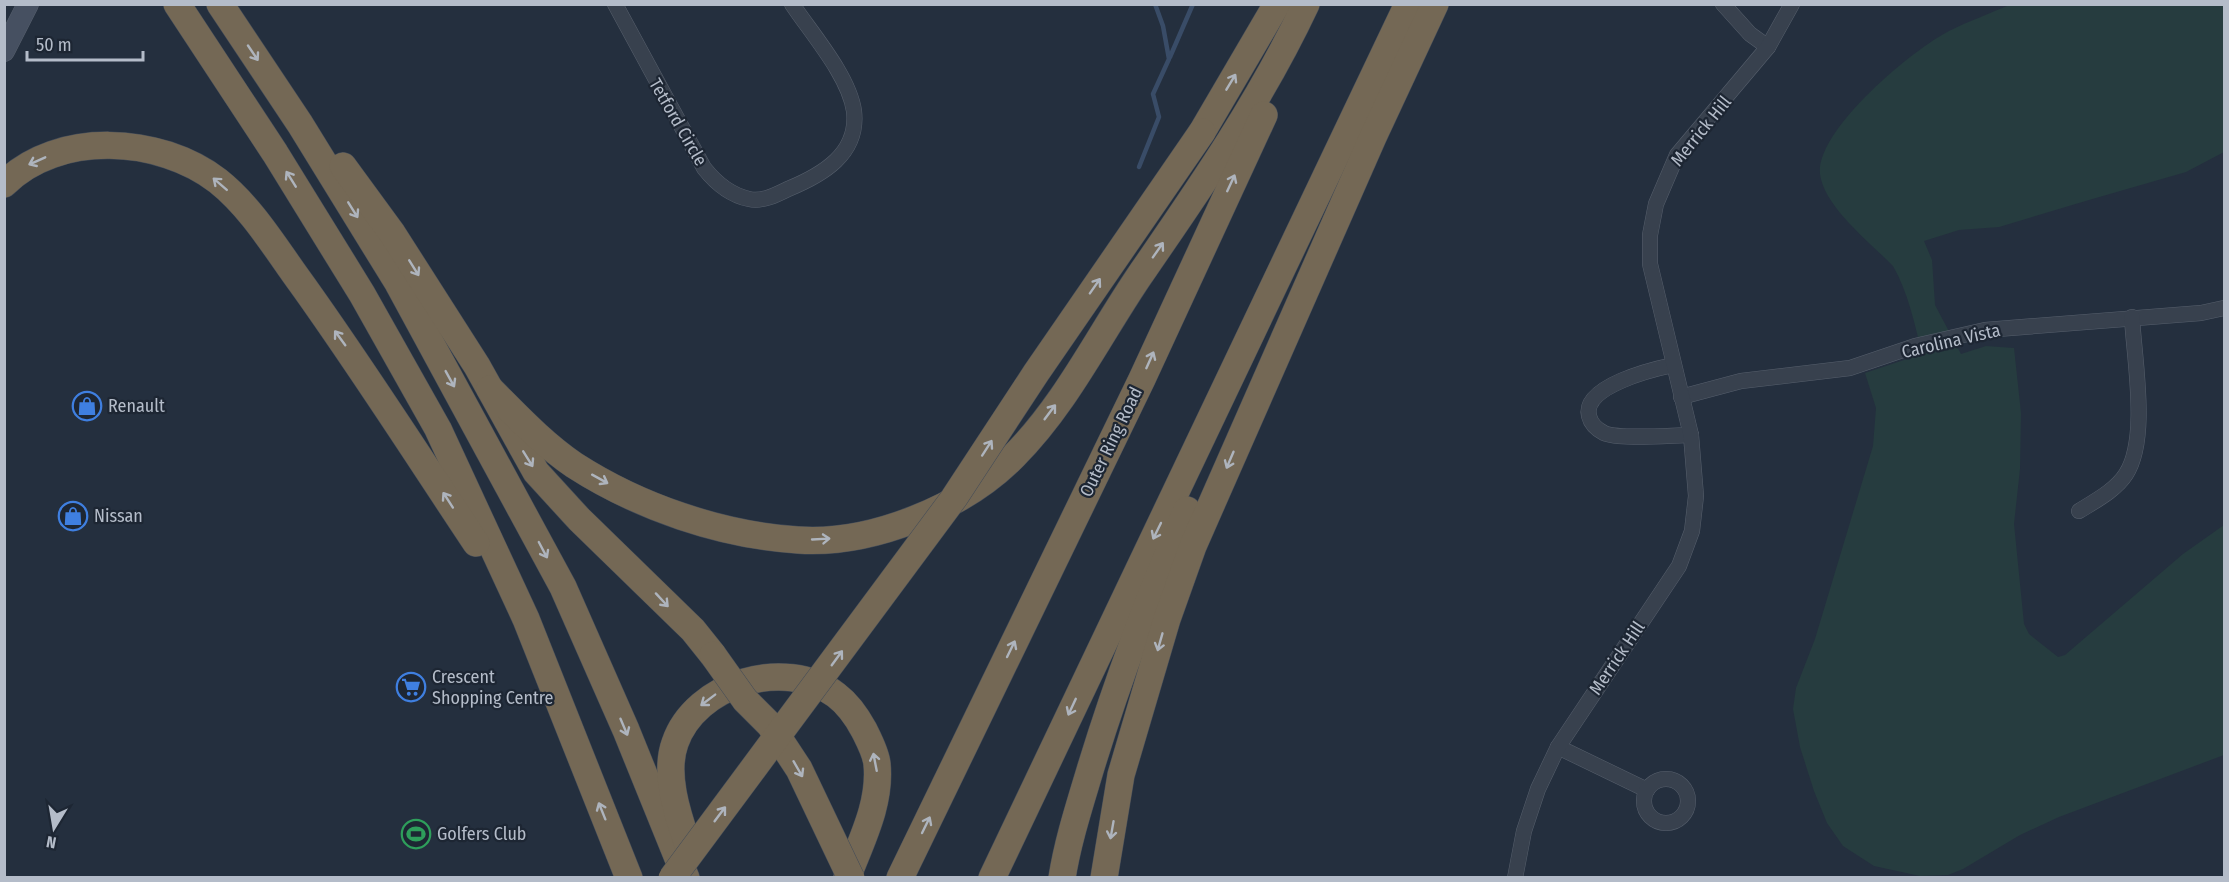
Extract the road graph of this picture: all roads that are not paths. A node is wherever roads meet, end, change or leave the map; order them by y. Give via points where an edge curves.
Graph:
1 (28, 4) edge
2 (177, 4) edge
3 (220, 4) edge
4 (615, 4) edge
5 (792, 4) edge
6 (1277, 4) edge
7 (1306, 4) edge
8 (1318, 4) edge
9 (1408, 4) edge
10 (1418, 4) edge
11 (1435, 4) edge
12 (1723, 4) edge
13 (1792, 4) edge
14 (1768, 47) junction
15 (4, 51) edge
16 (300, 124) junction
17 (4, 183) edge
18 (2224, 308) edge
19 (2132, 317) junction
20 (1673, 365) junction
21 (490, 389) junction
22 (1681, 397) junction
23 (1691, 435) junction
24 (2079, 511) dead end
25 (526, 619) junction
26 (1558, 747) junction
27 (1647, 790) dead end
28 (627, 874) edge
29 (672, 878) edge
30 (686, 878) edge
31 (699, 878) edge
32 (847, 878) edge
33 (851, 878) edge
34 (900, 878) edge
35 (992, 878) edge
36 (1062, 878) edge
37 (1104, 878) edge
38 (1515, 878) edge

1 - 15 street
25 -> 2 highway via 438,429 362,294
3 -> 16 highway
4 - 5 street, Tetford Circle via 704,168 715,181 751,200 766,199 832,166 847,147 853,126 849,92
29 -> 6 highway, bridge via 954,498 1202,132
21 -> 7 highway, bridge via 573,464 647,502 698,521 763,537 841,538 891,526 946,506 1013,458 1065,391 1139,276 1188,209 1249,110
34 -> 8 highway, Outer Ring Road via 1142,379
9 -> 35 highway
10 - 36 highway via 1154,586 1112,699 1066,851
11 -> 37 highway via 1193,546 1121,775
12 - 14 street via 1750,34
13 - 14 street, Merrick Hill
14 - 20 street, Merrick Hill via 1677,155 1656,204 1650,264
16 -> 21 highway via 357,182
16 -> 30 highway via 398,283 563,587
25 -> 17 highway via 350,352 252,216 219,182 195,166 153,150 101,146 75,147 35,160
18 - 19 street, Carolina Vista
19 - 22 street, Carolina Vista via 1985,330 1915,346 1850,368 1741,381
19 - 24 street via 2139,428 2133,460 2116,486
20 - 22 street, Merrick Hill
20 - 23 street via 1640,372 1609,387 1591,404 1590,416 1597,428 1612,435
21 -> 33 highway, bridge via 536,472 693,630 770,725 799,769
22 - 23 street, Merrick Hill
23 - 26 street, Merrick Hill via 1696,496 1692,531 1679,566
28 -> 25 highway
26 - 27 street
26 - 38 street, Merrick Hill via 1524,831
32 -> 31 highway via 873,809 877,762 856,716 836,694 810,682 784,678 754,679 728,686 687,719 674,744 672,774 676,801

